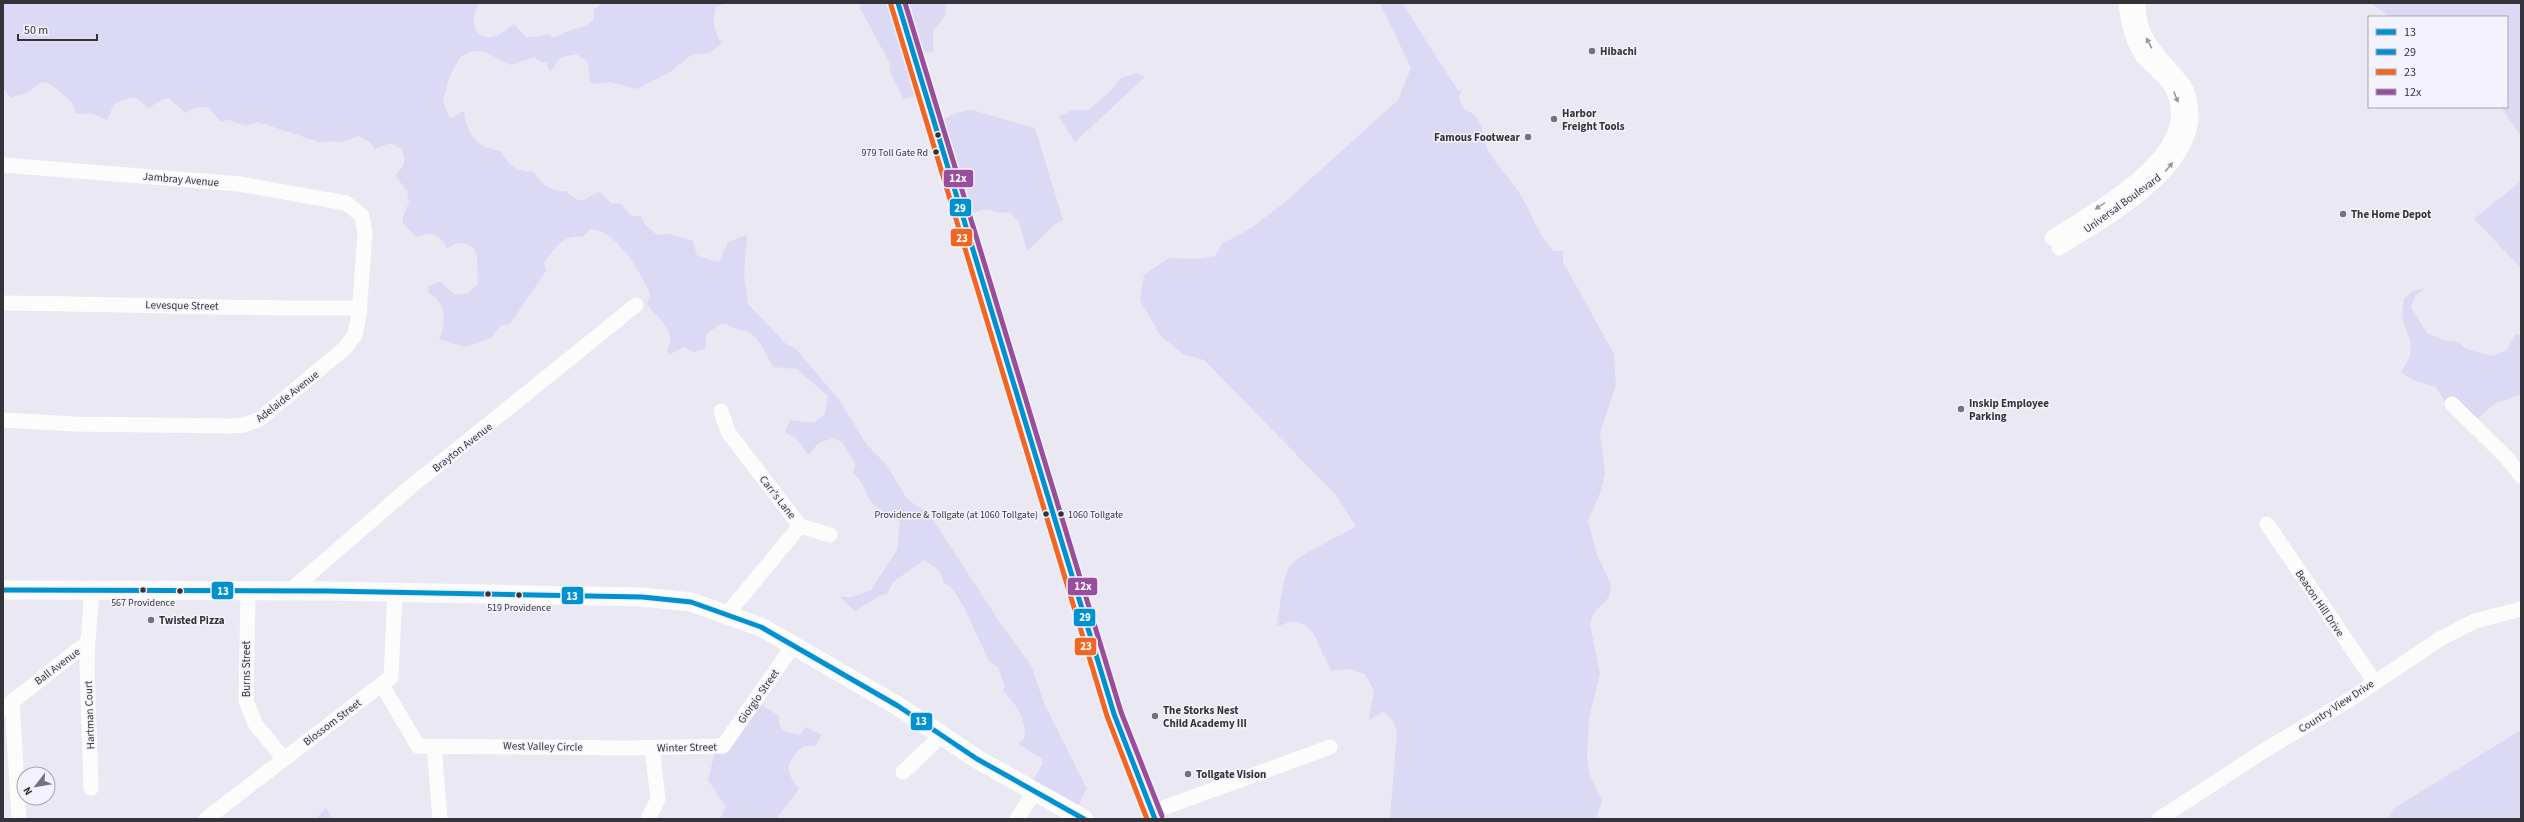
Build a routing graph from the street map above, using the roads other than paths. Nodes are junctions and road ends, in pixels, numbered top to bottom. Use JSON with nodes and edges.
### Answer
{"nodes":[{"id":1,"x":898,"y":3,"type":"edge"},
{"id":2,"x":2126,"y":3,"type":"edge"},
{"id":3,"x":2138,"y":3,"type":"edge"},
{"id":4,"x":3,"y":165,"type":"edge"},
{"id":5,"x":355,"y":209,"type":"joint"},
{"id":6,"x":3,"y":303,"type":"edge"},
{"id":7,"x":636,"y":305,"type":"dead end"},
{"id":8,"x":360,"y":308,"type":"junction"},
{"id":9,"x":2452,"y":404,"type":"dead end"},
{"id":10,"x":721,"y":411,"type":"dead end"},
{"id":11,"x":3,"y":420,"type":"edge"},
{"id":12,"x":2521,"y":476,"type":"edge"},
{"id":13,"x":2267,"y":524,"type":"dead end"},
{"id":14,"x":800,"y":526,"type":"junction"},
{"id":15,"x":830,"y":535,"type":"dead end"},
{"id":16,"x":92,"y":589,"type":"junction"},
{"id":17,"x":3,"y":590,"type":"edge"},
{"id":18,"x":291,"y":590,"type":"junction"},
{"id":19,"x":248,"y":592,"type":"junction"},
{"id":20,"x":395,"y":592,"type":"junction"},
{"id":21,"x":2521,"y":609,"type":"edge"},
{"id":22,"x":727,"y":614,"type":"junction"},
{"id":23,"x":88,"y":642,"type":"junction"},
{"id":24,"x":793,"y":646,"type":"junction"},
{"id":25,"x":2374,"y":682,"type":"junction"},
{"id":26,"x":382,"y":685,"type":"junction"},
{"id":27,"x":8,"y":705,"type":"edge"},
{"id":28,"x":942,"y":735,"type":"junction"},
{"id":29,"x":434,"y":746,"type":"junction"},
{"id":30,"x":723,"y":746,"type":"joint"},
{"id":31,"x":1330,"y":747,"type":"dead end"},
{"id":32,"x":652,"y":748,"type":"junction"},
{"id":33,"x":284,"y":759,"type":"junction"},
{"id":34,"x":903,"y":772,"type":"dead end"},
{"id":35,"x":91,"y":788,"type":"dead end"},
{"id":36,"x":1035,"y":791,"type":"junction"},
{"id":37,"x":1153,"y":816,"type":"edge"},
{"id":38,"x":19,"y":819,"type":"edge"},
{"id":39,"x":206,"y":819,"type":"edge"},
{"id":40,"x":440,"y":819,"type":"edge"},
{"id":41,"x":648,"y":819,"type":"edge"},
{"id":42,"x":1017,"y":819,"type":"edge"},
{"id":43,"x":1084,"y":819,"type":"edge"},
{"id":44,"x":2159,"y":819,"type":"edge"}],
"edges":[{"from":1,"to":37,"type":"main road"},
{"from":2,"to":3,"type":"street","name":"Universal Boulevard","one_way":true},
{"from":4,"to":5,"type":"street","name":"Jambray Avenue"},
{"from":5,"to":8,"type":"street","name":"Adelaide Avenue"},
{"from":6,"to":8,"type":"street","name":"Levesque Street"},
{"from":7,"to":18,"type":"street","name":"Brayton Avenue"},
{"from":8,"to":11,"type":"street","name":"Adelaide Avenue"},
{"from":9,"to":12,"type":"street"},
{"from":10,"to":14,"type":"street","name":"Carr's Lane"},
{"from":13,"to":25,"type":"street","name":"Beacon Hill Drive"},
{"from":14,"to":15,"type":"street"},
{"from":14,"to":22,"type":"street","name":"Carr's Lane"},
{"from":16,"to":17,"type":"main road"},
{"from":16,"to":19,"type":"main road"},
{"from":16,"to":23,"type":"street","name":"Ball Avenue"},
{"from":18,"to":19,"type":"main road"},
{"from":18,"to":20,"type":"main road"},
{"from":19,"to":33,"type":"street","name":"Burns Street"},
{"from":20,"to":22,"type":"main road"},
{"from":20,"to":26,"type":"street","name":"Blossom Street"},
{"from":21,"to":25,"type":"street","name":"Country View Drive"},
{"from":22,"to":24,"type":"main road"},
{"from":23,"to":27,"type":"street","name":"Ball Avenue"},
{"from":23,"to":35,"type":"street","name":"Hartman Court"},
{"from":24,"to":28,"type":"main road"},
{"from":24,"to":30,"type":"street","name":"Giorgio Street"},
{"from":25,"to":44,"type":"street","name":"Country View Drive"},
{"from":26,"to":29,"type":"street","name":"West Valley Circle"},
{"from":26,"to":33,"type":"street","name":"Blossom Street"},
{"from":27,"to":38,"type":"street"},
{"from":28,"to":34,"type":"street"},
{"from":28,"to":36,"type":"main road"},
{"from":29,"to":32,"type":"street","name":"West Valley Circle"},
{"from":29,"to":40,"type":"street"},
{"from":30,"to":32,"type":"street","name":"Winter Street"},
{"from":31,"to":37,"type":"street"},
{"from":32,"to":41,"type":"street"},
{"from":33,"to":39,"type":"street","name":"Blossom Street"},
{"from":36,"to":42,"type":"street"},
{"from":36,"to":43,"type":"main road"}]}
